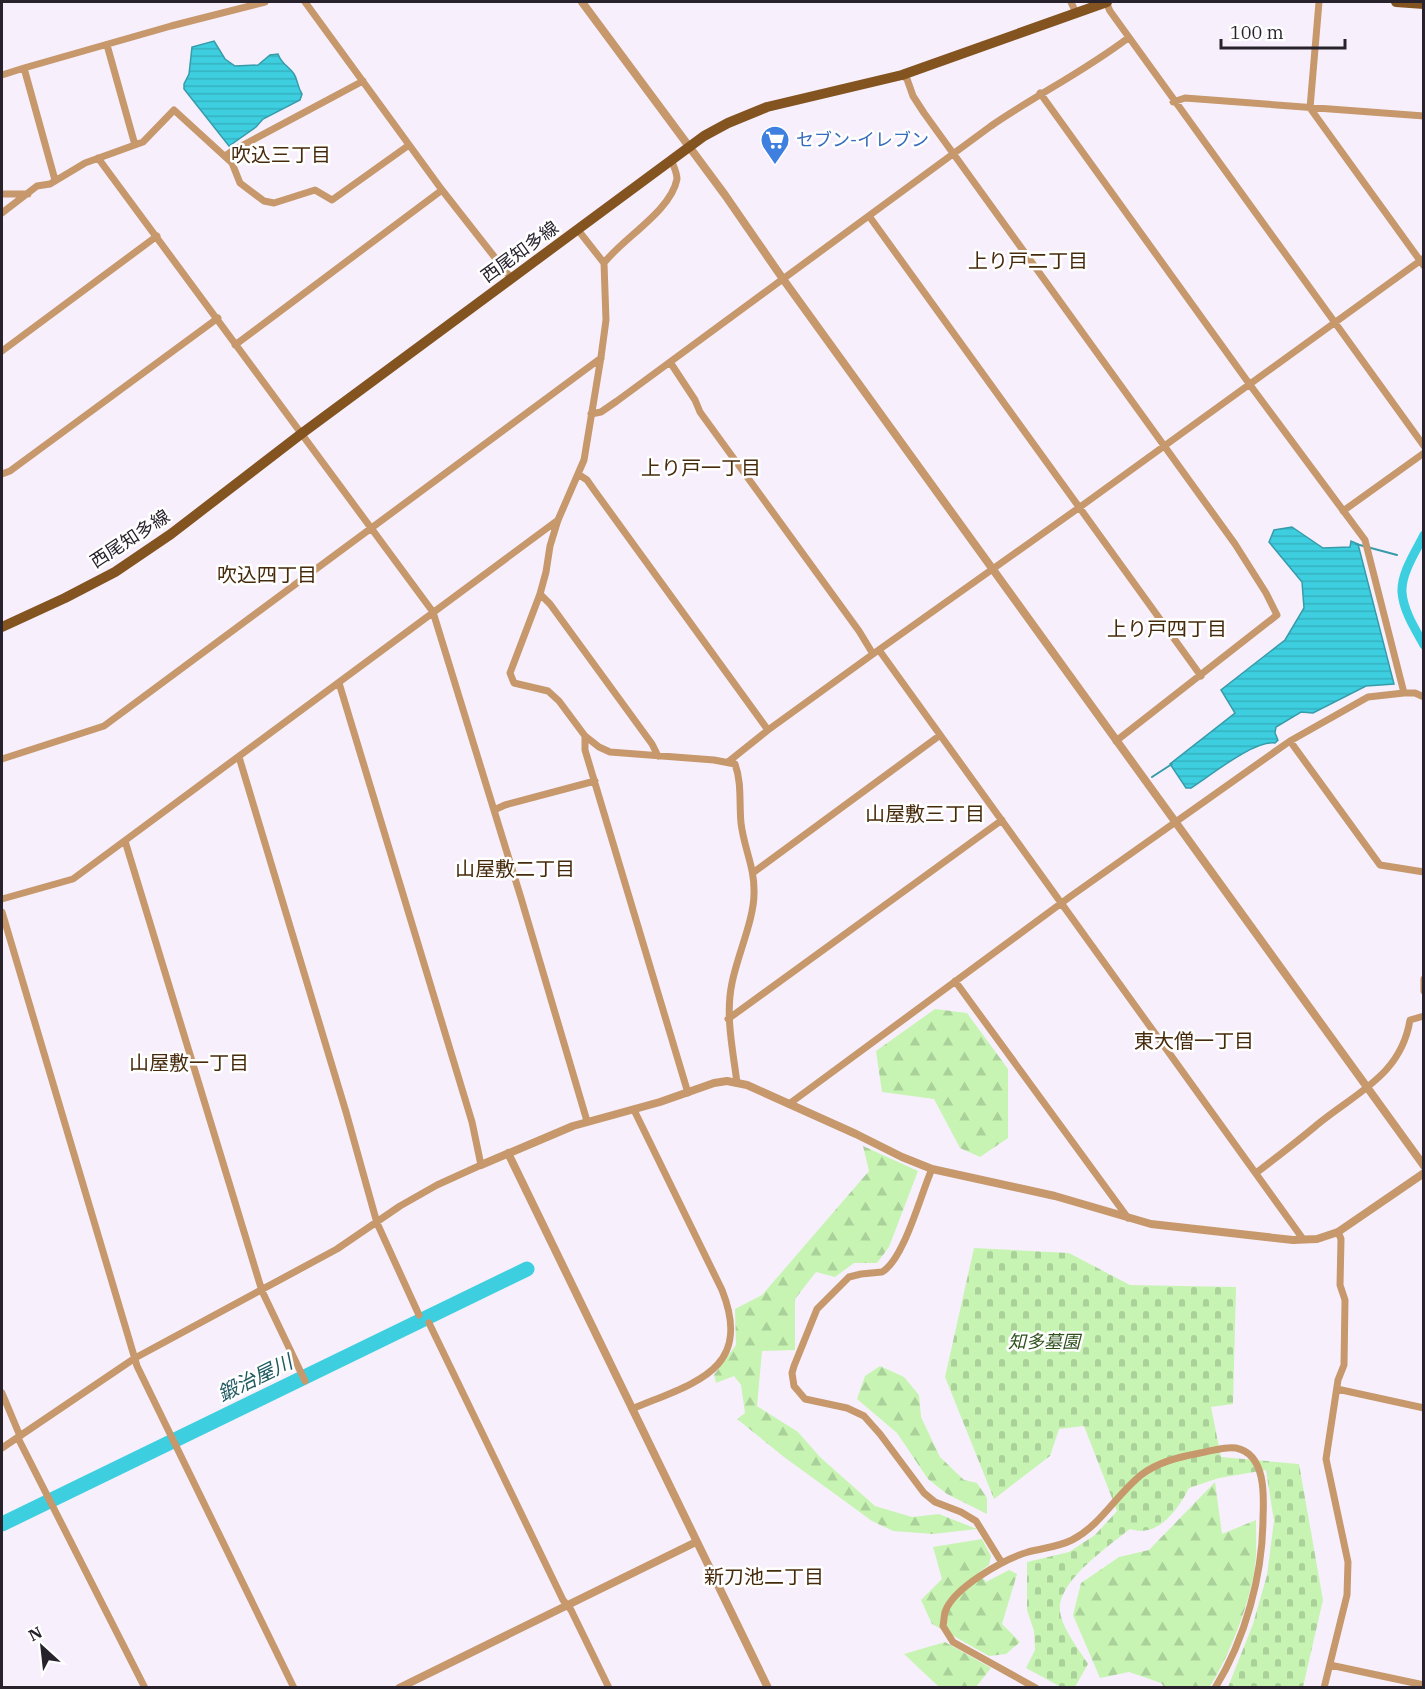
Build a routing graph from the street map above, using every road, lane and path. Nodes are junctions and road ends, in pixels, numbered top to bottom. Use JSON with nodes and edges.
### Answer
{"nodes":[{"id":1,"x":265,"y":2,"type":"edge"},
{"id":2,"x":305,"y":2,"type":"edge"},
{"id":3,"x":582,"y":2,"type":"edge"},
{"id":4,"x":1071,"y":2,"type":"edge"},
{"id":5,"x":1106,"y":2,"type":"edge"},
{"id":6,"x":1319,"y":2,"type":"edge"},
{"id":7,"x":1396,"y":2,"type":"edge"},
{"id":8,"x":1424,"y":4,"type":"edge"},
{"id":9,"x":1076,"y":13,"type":"junction"},
{"id":10,"x":1128,"y":38,"type":"junction"},
{"id":11,"x":107,"y":45,"type":"junction"},
{"id":12,"x":24,"y":68,"type":"junction"},
{"id":13,"x":2,"y":75,"type":"edge"},
{"id":14,"x":902,"y":75,"type":"junction"},
{"id":15,"x":363,"y":81,"type":"junction"},
{"id":16,"x":1040,"y":93,"type":"junction"},
{"id":17,"x":1173,"y":102,"type":"junction"},
{"id":18,"x":1310,"y":108,"type":"junction"},
{"id":19,"x":1424,"y":116,"type":"edge"},
{"id":20,"x":135,"y":145,"type":"junction"},
{"id":21,"x":409,"y":145,"type":"junction"},
{"id":22,"x":689,"y":148,"type":"junction"},
{"id":23,"x":954,"y":154,"type":"junction"},
{"id":24,"x":225,"y":156,"type":"junction"},
{"id":25,"x":98,"y":158,"type":"junction"},
{"id":26,"x":672,"y":162,"type":"junction"},
{"id":27,"x":56,"y":180,"type":"junction"},
{"id":28,"x":442,"y":190,"type":"junction"},
{"id":29,"x":2,"y":194,"type":"edge"},
{"id":30,"x":28,"y":194,"type":"junction"},
{"id":31,"x":2,"y":213,"type":"edge"},
{"id":32,"x":869,"y":216,"type":"junction"},
{"id":33,"x":578,"y":230,"type":"junction"},
{"id":34,"x":157,"y":236,"type":"junction"},
{"id":35,"x":1422,"y":261,"type":"edge"},
{"id":36,"x":604,"y":263,"type":"junction"},
{"id":37,"x":512,"y":278,"type":"junction"},
{"id":38,"x":783,"y":279,"type":"junction"},
{"id":39,"x":218,"y":318,"type":"junction"},
{"id":40,"x":1334,"y":323,"type":"junction"},
{"id":41,"x":235,"y":345,"type":"junction"},
{"id":42,"x":2,"y":351,"type":"edge"},
{"id":43,"x":601,"y":357,"type":"junction"},
{"id":44,"x":670,"y":362,"type":"junction"},
{"id":45,"x":1250,"y":384,"type":"junction"},
{"id":46,"x":591,"y":414,"type":"junction"},
{"id":47,"x":301,"y":434,"type":"junction"},
{"id":48,"x":1165,"y":446,"type":"junction"},
{"id":49,"x":1424,"y":446,"type":"edge"},
{"id":50,"x":1424,"y":453,"type":"edge"},
{"id":51,"x":2,"y":474,"type":"edge"},
{"id":52,"x":578,"y":474,"type":"junction"},
{"id":53,"x":1080,"y":507,"type":"junction"},
{"id":54,"x":1343,"y":511,"type":"junction"},
{"id":55,"x":558,"y":520,"type":"junction"},
{"id":56,"x":372,"y":527,"type":"junction"},
{"id":57,"x":993,"y":568,"type":"junction"},
{"id":58,"x":540,"y":594,"type":"junction"},
{"id":59,"x":433,"y":612,"type":"junction"},
{"id":60,"x":2,"y":627,"type":"edge"},
{"id":61,"x":876,"y":652,"type":"junction"},
{"id":62,"x":1201,"y":676,"type":"junction"},
{"id":63,"x":339,"y":683,"type":"junction"},
{"id":64,"x":1404,"y":693,"type":"junction"},
{"id":65,"x":1424,"y":698,"type":"edge"},
{"id":66,"x":768,"y":730,"type":"junction"},
{"id":67,"x":585,"y":735,"type":"junction"},
{"id":68,"x":939,"y":736,"type":"junction"},
{"id":69,"x":1116,"y":741,"type":"junction"},
{"id":70,"x":1290,"y":741,"type":"junction"},
{"id":71,"x":658,"y":756,"type":"junction"},
{"id":72,"x":239,"y":757,"type":"junction"},
{"id":73,"x":2,"y":759,"type":"edge"},
{"id":74,"x":728,"y":762,"type":"junction"},
{"id":75,"x":595,"y":781,"type":"junction"},
{"id":76,"x":494,"y":810,"type":"junction"},
{"id":77,"x":1002,"y":820,"type":"junction"},
{"id":78,"x":1175,"y":821,"type":"junction"},
{"id":79,"x":125,"y":841,"type":"junction"},
{"id":80,"x":754,"y":872,"type":"junction"},
{"id":81,"x":1424,"y":872,"type":"edge"},
{"id":82,"x":2,"y":899,"type":"edge"},
{"id":83,"x":1062,"y":904,"type":"junction"},
{"id":84,"x":2,"y":912,"type":"edge"},
{"id":85,"x":1424,"y":979,"type":"edge"},
{"id":86,"x":956,"y":981,"type":"junction"},
{"id":87,"x":1424,"y":991,"type":"edge"},
{"id":88,"x":1424,"y":1016,"type":"edge"},
{"id":89,"x":728,"y":1019,"type":"junction"},
{"id":90,"x":737,"y":1083,"type":"junction"},
{"id":91,"x":1368,"y":1087,"type":"junction"},
{"id":92,"x":688,"y":1093,"type":"junction"},
{"id":93,"x":789,"y":1104,"type":"junction"},
{"id":94,"x":634,"y":1110,"type":"junction"},
{"id":95,"x":586,"y":1122,"type":"junction"},
{"id":96,"x":508,"y":1153,"type":"junction"},
{"id":97,"x":481,"y":1165,"type":"junction"},
{"id":98,"x":1424,"y":1166,"type":"edge"},
{"id":99,"x":932,"y":1169,"type":"junction"},
{"id":100,"x":1256,"y":1173,"type":"junction"},
{"id":101,"x":1424,"y":1173,"type":"edge"},
{"id":102,"x":1128,"y":1218,"type":"junction"},
{"id":103,"x":377,"y":1222,"type":"junction"},
{"id":104,"x":1338,"y":1232,"type":"junction"},
{"id":105,"x":1303,"y":1239,"type":"junction"},
{"id":106,"x":262,"y":1291,"type":"junction"},
{"id":107,"x":419,"y":1315,"type":"dead end"},
{"id":108,"x":429,"y":1323,"type":"dead end"},
{"id":109,"x":135,"y":1358,"type":"junction"},
{"id":110,"x":303,"y":1378,"type":"dead end"},
{"id":111,"x":1337,"y":1389,"type":"junction"},
{"id":112,"x":2,"y":1393,"type":"edge"},
{"id":113,"x":1424,"y":1408,"type":"edge"},
{"id":114,"x":632,"y":1409,"type":"junction"},
{"id":115,"x":19,"y":1437,"type":"junction"},
{"id":116,"x":2,"y":1449,"type":"edge"},
{"id":117,"x":696,"y":1542,"type":"junction"},
{"id":118,"x":1002,"y":1563,"type":"junction"},
{"id":119,"x":567,"y":1605,"type":"junction"},
{"id":120,"x":1330,"y":1665,"type":"junction"},
{"id":121,"x":1424,"y":1685,"type":"edge"},
{"id":122,"x":145,"y":1688,"type":"edge"},
{"id":123,"x":294,"y":1688,"type":"edge"},
{"id":124,"x":399,"y":1688,"type":"edge"},
{"id":125,"x":609,"y":1688,"type":"edge"},
{"id":126,"x":768,"y":1688,"type":"edge"},
{"id":127,"x":1036,"y":1688,"type":"edge"},
{"id":128,"x":1215,"y":1688,"type":"edge"},
{"id":129,"x":1324,"y":1688,"type":"edge"}],
"edges":[{"from":1,"to":11,"type":"street"},
{"from":2,"to":15,"type":"street"},
{"from":3,"to":22,"type":"street"},
{"from":4,"to":9,"type":"street"},
{"from":5,"to":9,"type":"main road","name":"西尾知多線"},
{"from":5,"to":10,"type":"street"},
{"from":6,"to":18,"type":"street"},
{"from":7,"to":8,"type":"main road"},
{"from":9,"to":14,"type":"main road","name":"西尾知多線"},
{"from":10,"to":16,"type":"street"},
{"from":10,"to":17,"type":"street"},
{"from":11,"to":12,"type":"street"},
{"from":11,"to":20,"type":"street"},
{"from":12,"to":13,"type":"street"},
{"from":12,"to":27,"type":"street"},
{"from":14,"to":22,"type":"main road","name":"西尾知多線"},
{"from":14,"to":23,"type":"street"},
{"from":15,"to":21,"type":"street"},
{"from":15,"to":24,"type":"street"},
{"from":16,"to":23,"type":"street"},
{"from":16,"to":45,"type":"street"},
{"from":17,"to":18,"type":"street"},
{"from":17,"to":40,"type":"street"},
{"from":18,"to":19,"type":"street"},
{"from":18,"to":35,"type":"street"},
{"from":20,"to":24,"type":"street"},
{"from":20,"to":25,"type":"street"},
{"from":21,"to":24,"type":"street"},
{"from":21,"to":28,"type":"street"},
{"from":22,"to":26,"type":"main road","name":"西尾知多線"},
{"from":22,"to":38,"type":"street"},
{"from":23,"to":32,"type":"street"},
{"from":23,"to":48,"type":"street"},
{"from":25,"to":27,"type":"street"},
{"from":25,"to":34,"type":"street"},
{"from":26,"to":33,"type":"main road","name":"西尾知多線"},
{"from":26,"to":36,"type":"street"},
{"from":27,"to":30,"type":"street"},
{"from":28,"to":37,"type":"street"},
{"from":28,"to":41,"type":"street"},
{"from":29,"to":30,"type":"street"},
{"from":30,"to":31,"type":"street"},
{"from":32,"to":38,"type":"street"},
{"from":32,"to":53,"type":"street"},
{"from":33,"to":36,"type":"street"},
{"from":33,"to":37,"type":"main road","name":"西尾知多線"},
{"from":34,"to":39,"type":"street"},
{"from":34,"to":42,"type":"street"},
{"from":35,"to":40,"type":"street"},
{"from":36,"to":43,"type":"street"},
{"from":37,"to":47,"type":"main road","name":"西尾知多線"},
{"from":38,"to":44,"type":"street"},
{"from":38,"to":57,"type":"street"},
{"from":39,"to":41,"type":"street"},
{"from":39,"to":51,"type":"street"},
{"from":40,"to":45,"type":"street"},
{"from":40,"to":49,"type":"street"},
{"from":41,"to":47,"type":"street"},
{"from":43,"to":46,"type":"street"},
{"from":43,"to":56,"type":"street"},
{"from":44,"to":46,"type":"street"},
{"from":44,"to":61,"type":"street"},
{"from":45,"to":48,"type":"street"},
{"from":45,"to":54,"type":"street"},
{"from":46,"to":52,"type":"street"},
{"from":47,"to":56,"type":"street"},
{"from":47,"to":60,"type":"main road","name":"西尾知多線"},
{"from":48,"to":53,"type":"street"},
{"from":48,"to":62,"type":"street"},
{"from":50,"to":54,"type":"street"},
{"from":52,"to":55,"type":"street"},
{"from":52,"to":66,"type":"street"},
{"from":53,"to":57,"type":"street"},
{"from":53,"to":62,"type":"street"},
{"from":54,"to":64,"type":"street"},
{"from":55,"to":58,"type":"street"},
{"from":55,"to":59,"type":"street"},
{"from":56,"to":59,"type":"street"},
{"from":56,"to":73,"type":"street"},
{"from":57,"to":61,"type":"street"},
{"from":57,"to":69,"type":"street"},
{"from":58,"to":67,"type":"street"},
{"from":58,"to":71,"type":"street"},
{"from":59,"to":63,"type":"street"},
{"from":59,"to":76,"type":"street"},
{"from":61,"to":66,"type":"street"},
{"from":61,"to":68,"type":"street"},
{"from":62,"to":69,"type":"street"},
{"from":63,"to":72,"type":"street"},
{"from":63,"to":97,"type":"street"},
{"from":64,"to":65,"type":"street"},
{"from":64,"to":70,"type":"street"},
{"from":66,"to":74,"type":"street"},
{"from":67,"to":71,"type":"street"},
{"from":67,"to":75,"type":"street"},
{"from":68,"to":77,"type":"street"},
{"from":68,"to":80,"type":"street"},
{"from":69,"to":78,"type":"street"},
{"from":70,"to":78,"type":"street"},
{"from":70,"to":81,"type":"street"},
{"from":71,"to":74,"type":"street"},
{"from":72,"to":79,"type":"street"},
{"from":72,"to":103,"type":"street"},
{"from":74,"to":80,"type":"street"},
{"from":75,"to":76,"type":"street"},
{"from":75,"to":92,"type":"street"},
{"from":76,"to":95,"type":"street"},
{"from":77,"to":83,"type":"street"},
{"from":77,"to":89,"type":"street"},
{"from":78,"to":83,"type":"street"},
{"from":78,"to":91,"type":"street"},
{"from":79,"to":82,"type":"street"},
{"from":79,"to":106,"type":"street"},
{"from":80,"to":89,"type":"street"},
{"from":83,"to":86,"type":"street"},
{"from":83,"to":100,"type":"street"},
{"from":84,"to":109,"type":"street"},
{"from":85,"to":87,"type":"street"},
{"from":86,"to":93,"type":"street"},
{"from":86,"to":102,"type":"street"},
{"from":88,"to":91,"type":"street"},
{"from":89,"to":90,"type":"street"},
{"from":90,"to":92,"type":"street"},
{"from":90,"to":93,"type":"street"},
{"from":91,"to":98,"type":"street"},
{"from":91,"to":100,"type":"street"},
{"from":92,"to":94,"type":"street"},
{"from":93,"to":99,"type":"street"},
{"from":94,"to":95,"type":"street"},
{"from":94,"to":114,"type":"street"},
{"from":95,"to":96,"type":"street"},
{"from":96,"to":97,"type":"street"},
{"from":96,"to":114,"type":"street"},
{"from":97,"to":103,"type":"street"},
{"from":99,"to":102,"type":"street"},
{"from":99,"to":118,"type":"street"},
{"from":100,"to":105,"type":"street"},
{"from":101,"to":104,"type":"street"},
{"from":102,"to":105,"type":"street"},
{"from":103,"to":106,"type":"street"},
{"from":103,"to":107,"type":"street"},
{"from":104,"to":105,"type":"street"},
{"from":104,"to":111,"type":"street"},
{"from":106,"to":109,"type":"street"},
{"from":106,"to":110,"type":"street"},
{"from":108,"to":119,"type":"street"},
{"from":109,"to":115,"type":"street"},
{"from":109,"to":123,"type":"street"},
{"from":111,"to":113,"type":"street"},
{"from":111,"to":120,"type":"street"},
{"from":112,"to":115,"type":"street"},
{"from":114,"to":117,"type":"street"},
{"from":115,"to":116,"type":"street"},
{"from":115,"to":122,"type":"street"},
{"from":117,"to":119,"type":"street"},
{"from":117,"to":126,"type":"street"},
{"from":118,"to":127,"type":"street"},
{"from":118,"to":128,"type":"street"},
{"from":119,"to":124,"type":"street"},
{"from":119,"to":125,"type":"street"},
{"from":120,"to":121,"type":"street"},
{"from":120,"to":129,"type":"street"}]}
